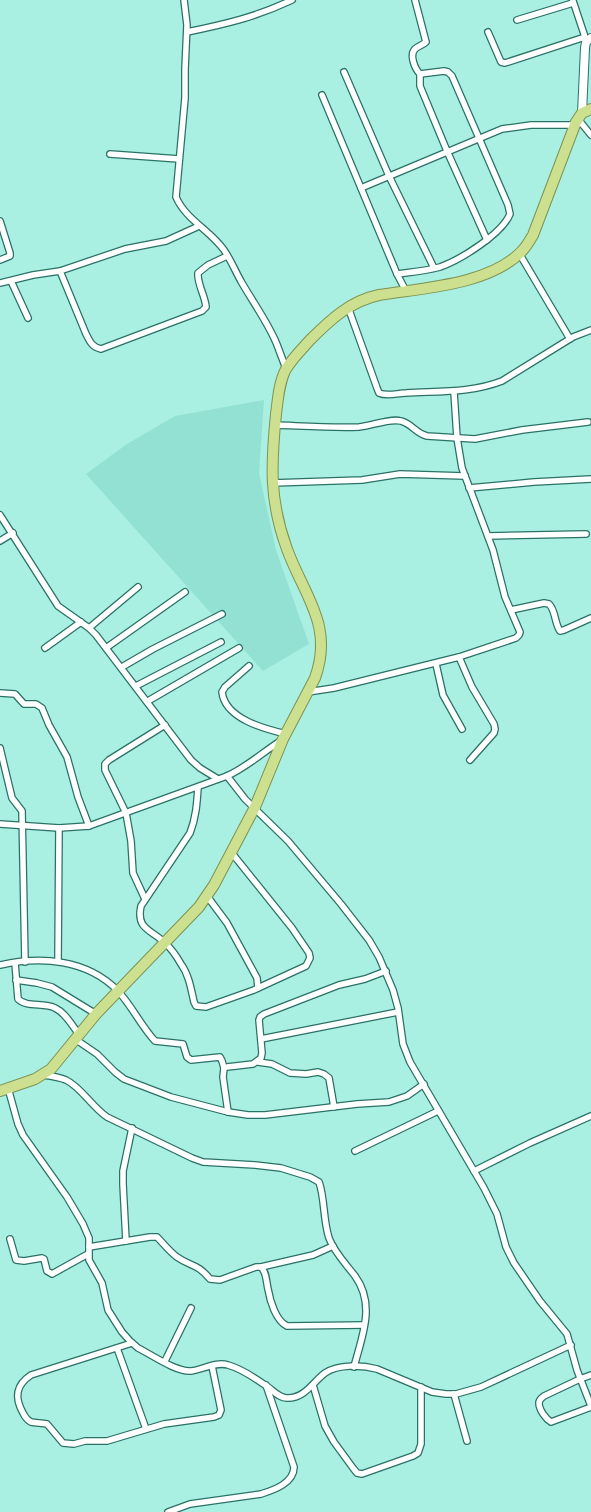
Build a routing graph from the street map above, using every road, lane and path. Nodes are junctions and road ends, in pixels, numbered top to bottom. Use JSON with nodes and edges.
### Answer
{"nodes":[{"id":1,"x":184,"y":0,"type":"edge"},
{"id":2,"x":292,"y":0,"type":"edge"},
{"id":3,"x":415,"y":0,"type":"edge"},
{"id":4,"x":573,"y":1,"type":"edge"},
{"id":5,"x":517,"y":20,"type":"dead end"},
{"id":6,"x":187,"y":32,"type":"junction"},
{"id":7,"x":488,"y":32,"type":"dead end"},
{"id":8,"x":588,"y":39,"type":"edge"},
{"id":9,"x":344,"y":72,"type":"dead end"},
{"id":10,"x":420,"y":74,"type":"junction"},
{"id":11,"x":322,"y":95,"type":"dead end"},
{"id":12,"x":581,"y":116,"type":"edge"},
{"id":13,"x":591,"y":135,"type":"edge"},
{"id":14,"x":479,"y":138,"type":"junction"},
{"id":15,"x":447,"y":151,"type":"junction"},
{"id":16,"x":110,"y":154,"type":"dead end"},
{"id":17,"x":179,"y":159,"type":"junction"},
{"id":18,"x":389,"y":176,"type":"junction"},
{"id":19,"x":361,"y":188,"type":"junction"},
{"id":20,"x":0,"y":221,"type":"edge"},
{"id":21,"x":199,"y":226,"type":"junction"},
{"id":22,"x":487,"y":240,"type":"junction"},
{"id":23,"x":520,"y":253,"type":"junction"},
{"id":24,"x":227,"y":256,"type":"junction"},
{"id":25,"x":0,"y":260,"type":"edge"},
{"id":26,"x":434,"y":268,"type":"junction"},
{"id":27,"x":60,"y":271,"type":"junction"},
{"id":28,"x":398,"y":274,"type":"junction"},
{"id":29,"x":11,"y":281,"type":"junction"},
{"id":30,"x":0,"y":283,"type":"edge"},
{"id":31,"x":406,"y":291,"type":"junction"},
{"id":32,"x":348,"y":307,"type":"junction"},
{"id":33,"x":28,"y":318,"type":"dead end"},
{"id":34,"x":591,"y":330,"type":"edge"},
{"id":35,"x":570,"y":339,"type":"junction"},
{"id":36,"x":286,"y":368,"type":"junction"},
{"id":37,"x":454,"y":392,"type":"junction"},
{"id":38,"x":588,"y":422,"type":"dead end"},
{"id":39,"x":275,"y":425,"type":"junction"},
{"id":40,"x":457,"y":438,"type":"junction"},
{"id":41,"x":465,"y":476,"type":"junction"},
{"id":42,"x":591,"y":480,"type":"edge"},
{"id":43,"x":272,"y":483,"type":"junction"},
{"id":44,"x":469,"y":488,"type":"junction"},
{"id":45,"x":0,"y":515,"type":"edge"},
{"id":46,"x":13,"y":533,"type":"junction"},
{"id":47,"x":586,"y":534,"type":"dead end"},
{"id":48,"x":488,"y":536,"type":"junction"},
{"id":49,"x":0,"y":541,"type":"edge"},
{"id":50,"x":138,"y":587,"type":"dead end"},
{"id":51,"x":185,"y":592,"type":"dead end"},
{"id":52,"x":511,"y":610,"type":"junction"},
{"id":53,"x":222,"y":614,"type":"dead end"},
{"id":54,"x":591,"y":618,"type":"edge"},
{"id":55,"x":81,"y":622,"type":"junction"},
{"id":56,"x":90,"y":628,"type":"junction"},
{"id":57,"x":221,"y":642,"type":"dead end"},
{"id":58,"x":44,"y":648,"type":"dead end"},
{"id":59,"x":106,"y":648,"type":"junction"},
{"id":60,"x":239,"y":648,"type":"dead end"},
{"id":61,"x":459,"y":657,"type":"junction"},
{"id":62,"x":436,"y":664,"type":"junction"},
{"id":63,"x":249,"y":666,"type":"dead end"},
{"id":64,"x":122,"y":667,"type":"junction"},
{"id":65,"x":136,"y":686,"type":"junction"},
{"id":66,"x":308,"y":692,"type":"junction"},
{"id":67,"x":0,"y":693,"type":"edge"},
{"id":68,"x":148,"y":701,"type":"junction"},
{"id":69,"x":166,"y":725,"type":"junction"},
{"id":70,"x":462,"y":729,"type":"dead end"},
{"id":71,"x":285,"y":737,"type":"junction"},
{"id":72,"x":0,"y":748,"type":"edge"},
{"id":73,"x":470,"y":760,"type":"dead end"},
{"id":74,"x":227,"y":776,"type":"junction"},
{"id":75,"x":218,"y":779,"type":"junction"},
{"id":76,"x":198,"y":787,"type":"junction"},
{"id":77,"x":255,"y":807,"type":"junction"},
{"id":78,"x":126,"y":813,"type":"junction"},
{"id":79,"x":0,"y":824,"type":"edge"},
{"id":80,"x":23,"y":825,"type":"junction"},
{"id":81,"x":89,"y":826,"type":"junction"},
{"id":82,"x":59,"y":828,"type":"junction"},
{"id":83,"x":231,"y":852,"type":"junction"},
{"id":84,"x":207,"y":896,"type":"junction"},
{"id":85,"x":145,"y":900,"type":"junction"},
{"id":86,"x":165,"y":943,"type":"junction"},
{"id":87,"x":58,"y":961,"type":"junction"},
{"id":88,"x":25,"y":962,"type":"junction"},
{"id":89,"x":14,"y":963,"type":"junction"},
{"id":90,"x":0,"y":965,"type":"edge"},
{"id":91,"x":386,"y":971,"type":"junction"},
{"id":92,"x":16,"y":980,"type":"junction"},
{"id":93,"x":258,"y":988,"type":"junction"},
{"id":94,"x":119,"y":992,"type":"junction"},
{"id":95,"x":398,"y":1012,"type":"junction"},
{"id":96,"x":96,"y":1014,"type":"junction"},
{"id":97,"x":77,"y":1037,"type":"junction"},
{"id":98,"x":261,"y":1039,"type":"junction"},
{"id":99,"x":258,"y":1062,"type":"junction"},
{"id":100,"x":224,"y":1068,"type":"junction"},
{"id":101,"x":43,"y":1074,"type":"junction"},
{"id":102,"x":424,"y":1084,"type":"junction"},
{"id":103,"x":4,"y":1089,"type":"edge"},
{"id":104,"x":334,"y":1107,"type":"junction"},
{"id":105,"x":438,"y":1111,"type":"junction"},
{"id":106,"x":228,"y":1112,"type":"junction"},
{"id":107,"x":591,"y":1116,"type":"edge"},
{"id":108,"x":132,"y":1128,"type":"junction"},
{"id":109,"x":355,"y":1150,"type":"dead end"},
{"id":110,"x":474,"y":1171,"type":"junction"},
{"id":111,"x":10,"y":1239,"type":"dead end"},
{"id":112,"x":126,"y":1241,"type":"junction"},
{"id":113,"x":333,"y":1246,"type":"junction"},
{"id":114,"x":89,"y":1247,"type":"junction"},
{"id":115,"x":88,"y":1254,"type":"junction"},
{"id":116,"x":261,"y":1267,"type":"junction"},
{"id":117,"x":190,"y":1308,"type":"dead end"},
{"id":118,"x":364,"y":1325,"type":"junction"},
{"id":119,"x":132,"y":1343,"type":"junction"},
{"id":120,"x":571,"y":1345,"type":"junction"},
{"id":121,"x":117,"y":1348,"type":"junction"},
{"id":122,"x":165,"y":1362,"type":"junction"},
{"id":123,"x":212,"y":1366,"type":"junction"},
{"id":124,"x":354,"y":1367,"type":"junction"},
{"id":125,"x":591,"y":1375,"type":"edge"},
{"id":126,"x":580,"y":1378,"type":"junction"},
{"id":127,"x":266,"y":1385,"type":"junction"},
{"id":128,"x":313,"y":1385,"type":"junction"},
{"id":129,"x":421,"y":1387,"type":"junction"},
{"id":130,"x":454,"y":1394,"type":"junction"},
{"id":131,"x":591,"y":1406,"type":"edge"},
{"id":132,"x":146,"y":1429,"type":"junction"},
{"id":133,"x":467,"y":1441,"type":"dead end"},
{"id":134,"x":168,"y":1512,"type":"edge"}],
"edges":[{"from":1,"to":6,"type":"street"},
{"from":2,"to":6,"type":"street"},
{"from":3,"to":10,"type":"street"},
{"from":4,"to":5,"type":"street"},
{"from":4,"to":8,"type":"street"},
{"from":6,"to":17,"type":"street"},
{"from":7,"to":8,"type":"street"},
{"from":8,"to":12,"type":"street"},
{"from":9,"to":18,"type":"street"},
{"from":10,"to":14,"type":"street"},
{"from":10,"to":15,"type":"street"},
{"from":11,"to":19,"type":"street"},
{"from":12,"to":13,"type":"street"},
{"from":12,"to":14,"type":"street"},
{"from":12,"to":23,"type":"highway"},
{"from":14,"to":15,"type":"street"},
{"from":14,"to":22,"type":"street"},
{"from":15,"to":18,"type":"street"},
{"from":15,"to":22,"type":"street"},
{"from":16,"to":17,"type":"street"},
{"from":17,"to":21,"type":"street"},
{"from":18,"to":19,"type":"street"},
{"from":18,"to":26,"type":"street"},
{"from":19,"to":28,"type":"street"},
{"from":20,"to":25,"type":"street"},
{"from":21,"to":24,"type":"street"},
{"from":21,"to":27,"type":"street"},
{"from":22,"to":26,"type":"street"},
{"from":23,"to":31,"type":"highway"},
{"from":23,"to":35,"type":"street"},
{"from":24,"to":27,"type":"street"},
{"from":24,"to":36,"type":"street"},
{"from":26,"to":28,"type":"street"},
{"from":27,"to":29,"type":"street"},
{"from":28,"to":31,"type":"street"},
{"from":29,"to":30,"type":"street"},
{"from":29,"to":33,"type":"street"},
{"from":31,"to":32,"type":"highway"},
{"from":32,"to":36,"type":"highway"},
{"from":32,"to":37,"type":"street"},
{"from":34,"to":35,"type":"street"},
{"from":35,"to":37,"type":"street"},
{"from":36,"to":39,"type":"highway"},
{"from":37,"to":40,"type":"street"},
{"from":38,"to":40,"type":"street"},
{"from":39,"to":40,"type":"street"},
{"from":39,"to":43,"type":"highway"},
{"from":40,"to":41,"type":"street"},
{"from":41,"to":43,"type":"street"},
{"from":41,"to":44,"type":"street"},
{"from":42,"to":44,"type":"street"},
{"from":43,"to":66,"type":"highway"},
{"from":44,"to":48,"type":"street"},
{"from":45,"to":46,"type":"street"},
{"from":46,"to":49,"type":"street"},
{"from":46,"to":55,"type":"street"},
{"from":47,"to":48,"type":"street"},
{"from":48,"to":52,"type":"street"},
{"from":50,"to":56,"type":"street"},
{"from":51,"to":59,"type":"street"},
{"from":52,"to":54,"type":"street"},
{"from":52,"to":61,"type":"street"},
{"from":53,"to":64,"type":"street"},
{"from":55,"to":56,"type":"street"},
{"from":55,"to":58,"type":"street"},
{"from":56,"to":59,"type":"street"},
{"from":57,"to":65,"type":"street"},
{"from":59,"to":64,"type":"street"},
{"from":60,"to":68,"type":"street"},
{"from":61,"to":62,"type":"street"},
{"from":61,"to":73,"type":"street"},
{"from":62,"to":66,"type":"street"},
{"from":62,"to":70,"type":"street"},
{"from":63,"to":71,"type":"street"},
{"from":64,"to":65,"type":"street"},
{"from":65,"to":68,"type":"street"},
{"from":66,"to":71,"type":"highway"},
{"from":67,"to":81,"type":"street"},
{"from":68,"to":69,"type":"street"},
{"from":69,"to":75,"type":"street"},
{"from":69,"to":78,"type":"street"},
{"from":71,"to":74,"type":"street"},
{"from":71,"to":77,"type":"highway"},
{"from":72,"to":80,"type":"street"},
{"from":74,"to":75,"type":"street"},
{"from":74,"to":77,"type":"street"},
{"from":75,"to":76,"type":"street"},
{"from":76,"to":78,"type":"street"},
{"from":76,"to":85,"type":"street"},
{"from":77,"to":83,"type":"highway"},
{"from":77,"to":91,"type":"street"},
{"from":78,"to":81,"type":"street"},
{"from":78,"to":85,"type":"street"},
{"from":79,"to":80,"type":"street"},
{"from":80,"to":82,"type":"street"},
{"from":80,"to":88,"type":"street"},
{"from":81,"to":82,"type":"street"},
{"from":82,"to":87,"type":"street"},
{"from":83,"to":84,"type":"highway"},
{"from":83,"to":93,"type":"street"},
{"from":84,"to":86,"type":"highway"},
{"from":84,"to":93,"type":"street"},
{"from":85,"to":86,"type":"street"},
{"from":86,"to":93,"type":"street"},
{"from":86,"to":94,"type":"highway"},
{"from":87,"to":88,"type":"street"},
{"from":87,"to":94,"type":"street"},
{"from":88,"to":89,"type":"street"},
{"from":89,"to":90,"type":"street"},
{"from":89,"to":92,"type":"street"},
{"from":91,"to":95,"type":"street"},
{"from":91,"to":98,"type":"street"},
{"from":92,"to":96,"type":"street"},
{"from":92,"to":97,"type":"street"},
{"from":94,"to":96,"type":"highway"},
{"from":94,"to":100,"type":"street"},
{"from":95,"to":98,"type":"street"},
{"from":95,"to":102,"type":"street"},
{"from":96,"to":97,"type":"highway"},
{"from":97,"to":101,"type":"highway"},
{"from":97,"to":106,"type":"street"},
{"from":98,"to":99,"type":"street"},
{"from":99,"to":100,"type":"street"},
{"from":99,"to":104,"type":"street"},
{"from":100,"to":106,"type":"street"},
{"from":101,"to":103,"type":"highway"},
{"from":101,"to":108,"type":"street"},
{"from":102,"to":104,"type":"street"},
{"from":102,"to":105,"type":"street"},
{"from":103,"to":114,"type":"street"},
{"from":104,"to":106,"type":"street"},
{"from":105,"to":109,"type":"street"},
{"from":105,"to":110,"type":"street"},
{"from":107,"to":110,"type":"street"},
{"from":108,"to":112,"type":"street"},
{"from":108,"to":113,"type":"street"},
{"from":110,"to":120,"type":"street"},
{"from":111,"to":115,"type":"street"},
{"from":112,"to":114,"type":"street"},
{"from":112,"to":116,"type":"street"},
{"from":113,"to":116,"type":"street"},
{"from":113,"to":118,"type":"street"},
{"from":114,"to":115,"type":"street"},
{"from":115,"to":119,"type":"street"},
{"from":116,"to":118,"type":"street"},
{"from":117,"to":122,"type":"street"},
{"from":118,"to":124,"type":"street"},
{"from":119,"to":121,"type":"street"},
{"from":119,"to":122,"type":"street"},
{"from":120,"to":126,"type":"street"},
{"from":120,"to":130,"type":"street"},
{"from":121,"to":132,"type":"street"},
{"from":121,"to":132,"type":"street"},
{"from":122,"to":123,"type":"street"},
{"from":123,"to":127,"type":"street"},
{"from":123,"to":132,"type":"street"},
{"from":124,"to":128,"type":"street"},
{"from":124,"to":129,"type":"street"},
{"from":125,"to":126,"type":"street"},
{"from":126,"to":131,"type":"street"},
{"from":126,"to":131,"type":"street"},
{"from":127,"to":128,"type":"street"},
{"from":127,"to":134,"type":"street"},
{"from":128,"to":129,"type":"street"},
{"from":129,"to":130,"type":"street"},
{"from":130,"to":133,"type":"street"}]}
